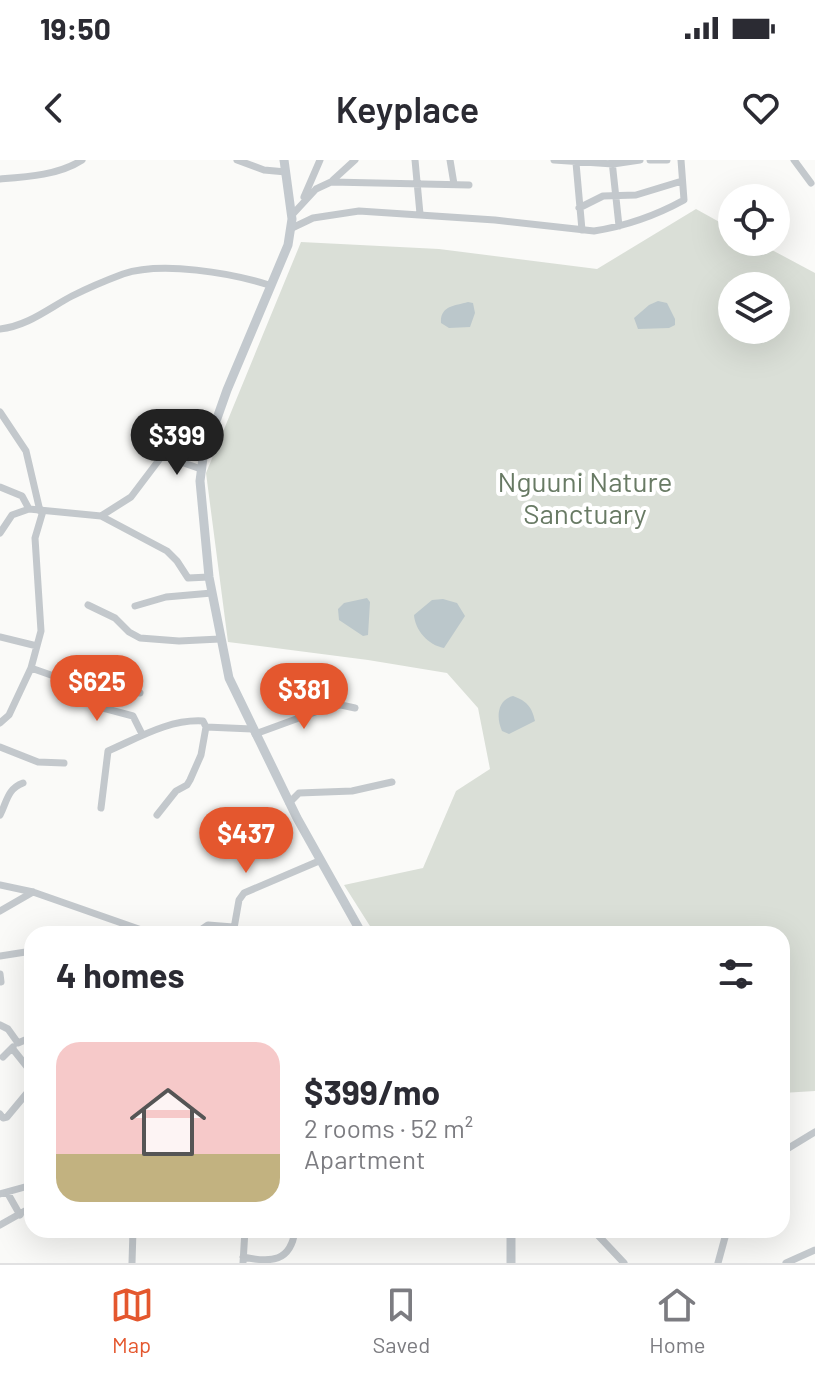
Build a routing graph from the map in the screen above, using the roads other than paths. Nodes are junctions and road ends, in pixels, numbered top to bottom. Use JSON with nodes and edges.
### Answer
{"nodes":[{"id":1,"x":82,"y":160,"type":"edge"},
{"id":2,"x":237,"y":160,"type":"edge"},
{"id":3,"x":284,"y":160,"type":"edge"},
{"id":4,"x":320,"y":160,"type":"edge"},
{"id":5,"x":355,"y":160,"type":"edge"},
{"id":6,"x":415,"y":160,"type":"edge"},
{"id":7,"x":450,"y":160,"type":"edge"},
{"id":8,"x":556,"y":160,"type":"edge"},
{"id":9,"x":640,"y":160,"type":"edge"},
{"id":10,"x":650,"y":160,"type":"edge"},
{"id":11,"x":667,"y":160,"type":"edge"},
{"id":12,"x":681,"y":160,"type":"edge"},
{"id":13,"x":794,"y":160,"type":"edge"},
{"id":14,"x":612,"y":162,"type":"edge"},
{"id":15,"x":576,"y":163,"type":"junction"},
{"id":16,"x":286,"y":172,"type":"junction"},
{"id":17,"x":0,"y":179,"type":"edge"},
{"id":18,"x":682,"y":181,"type":"junction"},
{"id":19,"x":331,"y":182,"type":"junction"},
{"id":20,"x":417,"y":182,"type":"junction"},
{"id":21,"x":811,"y":183,"type":"dead end"},
{"id":22,"x":454,"y":184,"type":"junction"},
{"id":23,"x":469,"y":185,"type":"dead end"},
{"id":24,"x":615,"y":194,"type":"junction"},
{"id":25,"x":302,"y":203,"type":"junction"},
{"id":26,"x":579,"y":208,"type":"junction"},
{"id":27,"x":420,"y":214,"type":"junction"},
{"id":28,"x":292,"y":215,"type":"junction"},
{"id":29,"x":619,"y":226,"type":"junction"},
{"id":30,"x":292,"y":228,"type":"junction"},
{"id":31,"x":582,"y":230,"type":"junction"},
{"id":32,"x":269,"y":285,"type":"junction"},
{"id":33,"x":0,"y":329,"type":"edge"},
{"id":34,"x":0,"y":412,"type":"edge"},
{"id":35,"x":186,"y":441,"type":"dead end"},
{"id":36,"x":166,"y":453,"type":"junction"},
{"id":37,"x":201,"y":469,"type":"junction"},
{"id":38,"x":0,"y":487,"type":"edge"},
{"id":39,"x":29,"y":509,"type":"junction"},
{"id":40,"x":41,"y":511,"type":"junction"},
{"id":41,"x":101,"y":516,"type":"junction"},
{"id":42,"x":0,"y":533,"type":"edge"},
{"id":43,"x":209,"y":577,"type":"junction"},
{"id":44,"x":212,"y":593,"type":"junction"},
{"id":45,"x":88,"y":605,"type":"dead end"},
{"id":46,"x":135,"y":606,"type":"dead end"},
{"id":47,"x":0,"y":637,"type":"edge"},
{"id":48,"x":220,"y":639,"type":"junction"},
{"id":49,"x":37,"y":646,"type":"junction"},
{"id":50,"x":31,"y":668,"type":"junction"},
{"id":51,"x":98,"y":687,"type":"junction"},
{"id":52,"x":140,"y":693,"type":"dead end"},
{"id":53,"x":355,"y":708,"type":"dead end"},
{"id":54,"x":0,"y":723,"type":"edge"},
{"id":55,"x":206,"y":727,"type":"junction"},
{"id":56,"x":253,"y":731,"type":"junction"},
{"id":57,"x":142,"y":734,"type":"junction"},
{"id":58,"x":0,"y":747,"type":"edge"},
{"id":59,"x":64,"y":763,"type":"dead end"},
{"id":60,"x":392,"y":782,"type":"dead end"},
{"id":61,"x":23,"y":783,"type":"dead end"},
{"id":62,"x":289,"y":803,"type":"junction"},
{"id":63,"x":101,"y":808,"type":"dead end"},
{"id":64,"x":0,"y":815,"type":"edge"},
{"id":65,"x":157,"y":815,"type":"dead end"},
{"id":66,"x":319,"y":861,"type":"junction"},
{"id":67,"x":0,"y":885,"type":"edge"},
{"id":68,"x":33,"y":892,"type":"junction"},
{"id":69,"x":0,"y":911,"type":"edge"},
{"id":70,"x":130,"y":926,"type":"edge"},
{"id":71,"x":234,"y":926,"type":"edge"},
{"id":72,"x":357,"y":926,"type":"edge"},
{"id":73,"x":24,"y":952,"type":"edge"},
{"id":74,"x":0,"y":956,"type":"edge"},
{"id":75,"x":0,"y":974,"type":"edge"},
{"id":76,"x":1,"y":982,"type":"edge"},
{"id":77,"x":0,"y":1025,"type":"edge"},
{"id":78,"x":24,"y":1041,"type":"edge"},
{"id":79,"x":15,"y":1045,"type":"junction"},
{"id":80,"x":3,"y":1057,"type":"dead end"},
{"id":81,"x":24,"y":1060,"type":"edge"},
{"id":82,"x":24,"y":1097,"type":"edge"},
{"id":83,"x":0,"y":1114,"type":"edge"},
{"id":84,"x":815,"y":1132,"type":"edge"},
{"id":85,"x":790,"y":1147,"type":"edge"},
{"id":86,"x":24,"y":1187,"type":"edge"},
{"id":87,"x":4,"y":1193,"type":"edge"},
{"id":88,"x":24,"y":1212,"type":"edge"},
{"id":89,"x":20,"y":1215,"type":"junction"},
{"id":90,"x":0,"y":1225,"type":"edge"},
{"id":91,"x":133,"y":1238,"type":"edge"},
{"id":92,"x":244,"y":1238,"type":"edge"},
{"id":93,"x":293,"y":1238,"type":"edge"},
{"id":94,"x":511,"y":1238,"type":"edge"},
{"id":95,"x":601,"y":1238,"type":"edge"},
{"id":96,"x":725,"y":1238,"type":"edge"},
{"id":97,"x":815,"y":1250,"type":"edge"},
{"id":98,"x":243,"y":1260,"type":"edge"},
{"id":99,"x":132,"y":1263,"type":"edge"},
{"id":100,"x":511,"y":1263,"type":"edge"},
{"id":101,"x":624,"y":1263,"type":"edge"},
{"id":102,"x":718,"y":1263,"type":"edge"},
{"id":103,"x":786,"y":1263,"type":"edge"}],
"edges":[{"from":1,"to":17,"type":"street"},
{"from":2,"to":16,"type":"street"},
{"from":3,"to":16,"type":"main road"},
{"from":4,"to":25,"type":"street"},
{"from":5,"to":19,"type":"street"},
{"from":6,"to":20,"type":"street"},
{"from":7,"to":22,"type":"street"},
{"from":8,"to":15,"type":"street"},
{"from":9,"to":14,"type":"street"},
{"from":10,"to":11,"type":"street"},
{"from":12,"to":18,"type":"street"},
{"from":13,"to":21,"type":"street"},
{"from":14,"to":15,"type":"street"},
{"from":14,"to":24,"type":"street"},
{"from":15,"to":26,"type":"street"},
{"from":16,"to":28,"type":"main road"},
{"from":18,"to":24,"type":"street"},
{"from":18,"to":29,"type":"street"},
{"from":19,"to":20,"type":"street"},
{"from":19,"to":25,"type":"street"},
{"from":20,"to":22,"type":"street"},
{"from":20,"to":27,"type":"street"},
{"from":22,"to":23,"type":"street"},
{"from":24,"to":26,"type":"street"},
{"from":24,"to":29,"type":"street"},
{"from":25,"to":28,"type":"street"},
{"from":26,"to":31,"type":"street"},
{"from":27,"to":30,"type":"street"},
{"from":27,"to":31,"type":"street"},
{"from":28,"to":30,"type":"main road"},
{"from":29,"to":31,"type":"street"},
{"from":30,"to":32,"type":"main road"},
{"from":32,"to":33,"type":"street"},
{"from":32,"to":37,"type":"main road"},
{"from":34,"to":40,"type":"street"},
{"from":35,"to":36,"type":"street"},
{"from":36,"to":37,"type":"street"},
{"from":36,"to":41,"type":"street"},
{"from":37,"to":43,"type":"main road"},
{"from":38,"to":39,"type":"street"},
{"from":39,"to":40,"type":"street"},
{"from":39,"to":42,"type":"street"},
{"from":40,"to":41,"type":"street"},
{"from":40,"to":49,"type":"street"},
{"from":41,"to":43,"type":"street"},
{"from":43,"to":44,"type":"main road"},
{"from":44,"to":46,"type":"street"},
{"from":44,"to":48,"type":"main road"},
{"from":45,"to":48,"type":"street"},
{"from":47,"to":49,"type":"street"},
{"from":48,"to":56,"type":"main road"},
{"from":49,"to":50,"type":"street"},
{"from":50,"to":51,"type":"street"},
{"from":50,"to":54,"type":"street"},
{"from":51,"to":52,"type":"street"},
{"from":51,"to":57,"type":"street"},
{"from":53,"to":56,"type":"street"},
{"from":55,"to":56,"type":"street"},
{"from":55,"to":57,"type":"street"},
{"from":55,"to":65,"type":"street"},
{"from":56,"to":62,"type":"main road"},
{"from":57,"to":63,"type":"street"},
{"from":58,"to":59,"type":"street"},
{"from":60,"to":62,"type":"street"},
{"from":61,"to":64,"type":"street"},
{"from":62,"to":66,"type":"main road"},
{"from":66,"to":71,"type":"street"},
{"from":66,"to":72,"type":"main road"},
{"from":67,"to":68,"type":"street"},
{"from":68,"to":69,"type":"street"},
{"from":68,"to":70,"type":"street"},
{"from":73,"to":74,"type":"street"},
{"from":75,"to":76,"type":"street"},
{"from":77,"to":79,"type":"street"},
{"from":78,"to":79,"type":"street"},
{"from":79,"to":80,"type":"street"},
{"from":79,"to":81,"type":"street"},
{"from":82,"to":83,"type":"street"},
{"from":84,"to":85,"type":"street"},
{"from":86,"to":87,"type":"street"},
{"from":87,"to":89,"type":"street"},
{"from":88,"to":89,"type":"street"},
{"from":89,"to":90,"type":"street"},
{"from":91,"to":99,"type":"street"},
{"from":92,"to":98,"type":"street"},
{"from":93,"to":98,"type":"street"},
{"from":94,"to":100,"type":"main road"},
{"from":95,"to":101,"type":"street"},
{"from":96,"to":102,"type":"street"},
{"from":97,"to":103,"type":"street"}]}
